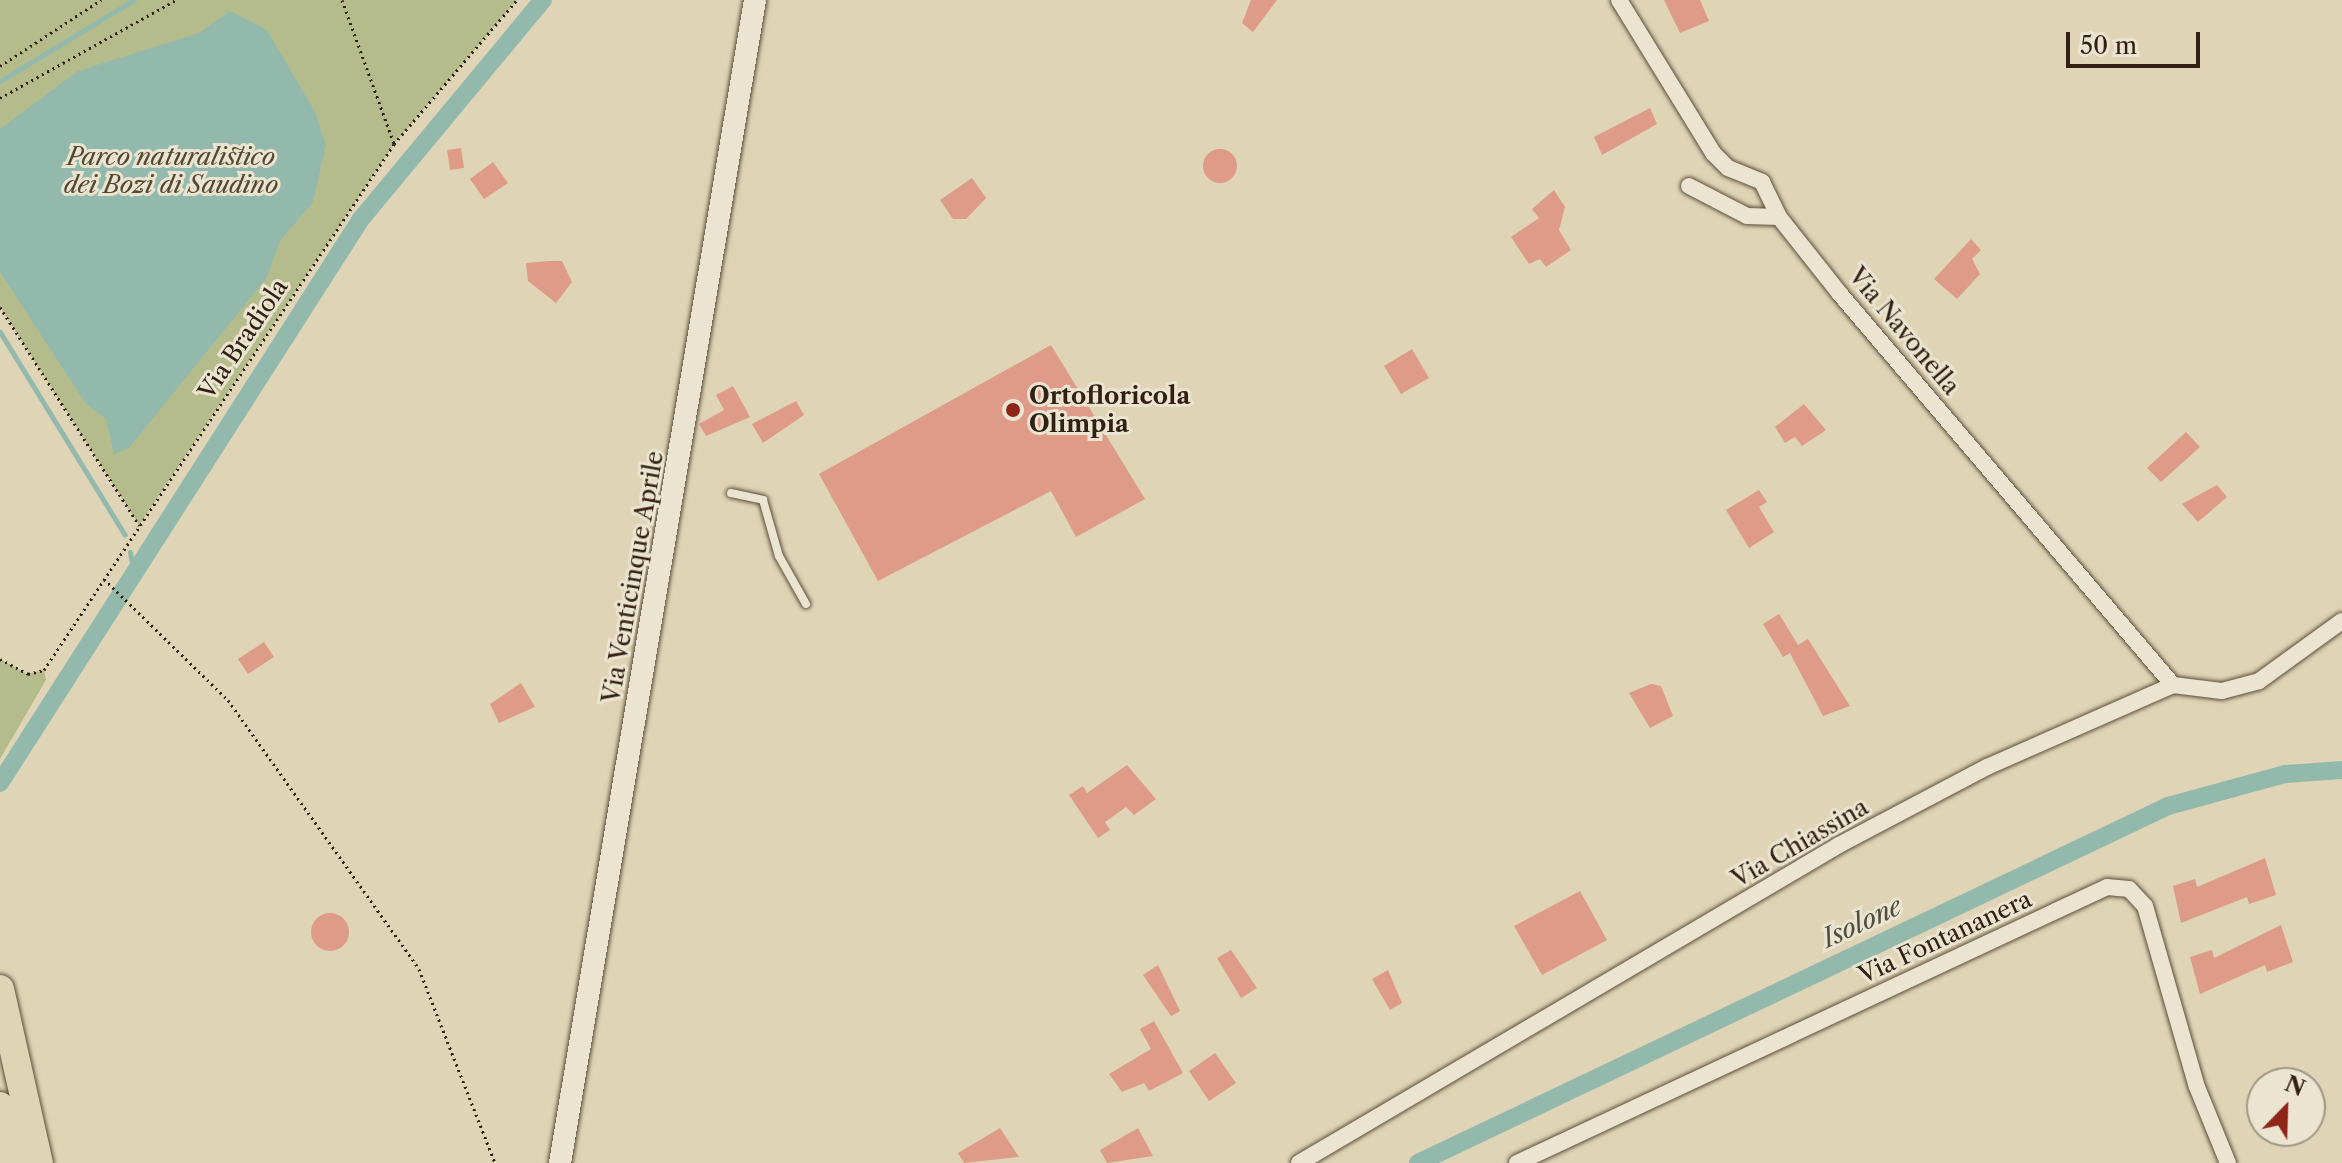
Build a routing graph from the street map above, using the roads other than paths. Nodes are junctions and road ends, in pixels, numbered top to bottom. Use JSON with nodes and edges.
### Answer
{"nodes":[{"id":1,"x":755,"y":0,"type":"edge"},
{"id":2,"x":1619,"y":0,"type":"edge"},
{"id":3,"x":1689,"y":186,"type":"dead end"},
{"id":4,"x":1776,"y":210,"type":"junction"},
{"id":5,"x":731,"y":493,"type":"dead end"},
{"id":6,"x":806,"y":604,"type":"dead end"},
{"id":7,"x":2342,"y":621,"type":"edge"},
{"id":8,"x":2173,"y":685,"type":"junction"},
{"id":9,"x":0,"y":989,"type":"edge"},
{"id":10,"x":0,"y":1106,"type":"edge"},
{"id":11,"x":13,"y":1163,"type":"edge"},
{"id":12,"x":39,"y":1163,"type":"edge"},
{"id":13,"x":560,"y":1163,"type":"edge"},
{"id":14,"x":1299,"y":1163,"type":"edge"},
{"id":15,"x":1517,"y":1163,"type":"edge"},
{"id":16,"x":2228,"y":1163,"type":"edge"}],
"edges":[{"from":1,"to":13,"type":"main road","name":"Via Venticinque Aprile"},
{"from":2,"to":4,"type":"street","name":"Via Navonella"},
{"from":3,"to":4,"type":"street"},
{"from":4,"to":8,"type":"street","name":"Via Navonella"},
{"from":5,"to":6,"type":"lane"},
{"from":7,"to":8,"type":"street"},
{"from":8,"to":14,"type":"street","name":"Via Chiassina"},
{"from":9,"to":12,"type":"highway"},
{"from":10,"to":11,"type":"highway"},
{"from":15,"to":16,"type":"street","name":"Via Fontananera"}]}
